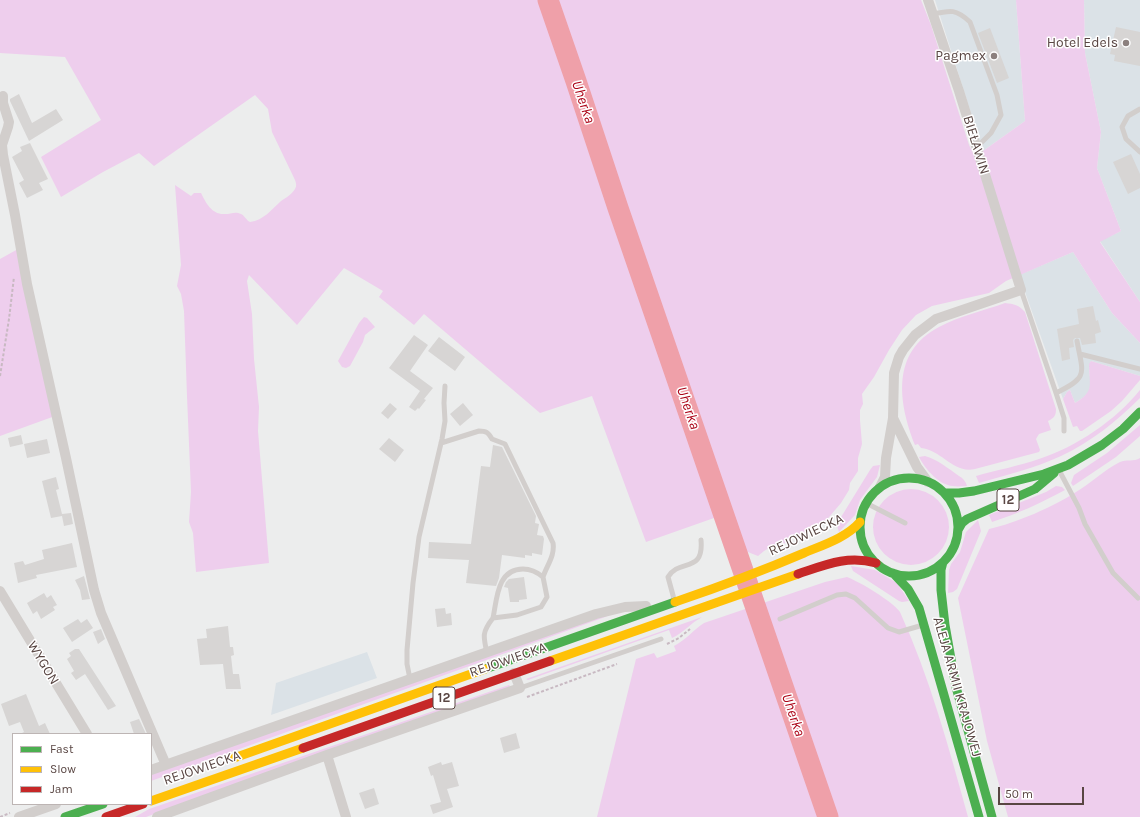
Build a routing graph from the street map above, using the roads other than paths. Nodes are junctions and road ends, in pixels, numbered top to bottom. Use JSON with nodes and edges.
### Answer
{"nodes":[{"id":1,"x":928,"y":0,"type":"edge"},
{"id":2,"x":933,"y":14,"type":"junction"},
{"id":3,"x":3,"y":96,"type":"dead end"},
{"id":4,"x":1140,"y":109,"type":"edge"},
{"id":5,"x":977,"y":147,"type":"junction"},
{"id":6,"x":1140,"y":152,"type":"edge"},
{"id":7,"x":1021,"y":290,"type":"junction"},
{"id":8,"x":1077,"y":341,"type":"dead end"},
{"id":9,"x":1080,"y":354,"type":"junction"},
{"id":10,"x":1140,"y":369,"type":"edge"},
{"id":11,"x":445,"y":386,"type":"dead end"},
{"id":12,"x":1056,"y":392,"type":"junction"},
{"id":13,"x":1140,"y":412,"type":"edge"},
{"id":14,"x":893,"y":418,"type":"junction"},
{"id":15,"x":1064,"y":431,"type":"dead end"},
{"id":16,"x":441,"y":443,"type":"junction"},
{"id":17,"x":1058,"y":470,"type":"junction"},
{"id":18,"x":928,"y":482,"type":"junction"},
{"id":19,"x":880,"y":487,"type":"junction"},
{"id":20,"x":945,"y":493,"type":"junction"},
{"id":21,"x":866,"y":503,"type":"junction"},
{"id":22,"x":860,"y":522,"type":"junction"},
{"id":23,"x":905,"y":523,"type":"dead end"},
{"id":24,"x":958,"y":530,"type":"junction"},
{"id":25,"x":701,"y":540,"type":"dead end"},
{"id":26,"x":943,"y":562,"type":"junction"},
{"id":27,"x":876,"y":563,"type":"junction"},
{"id":28,"x":893,"y":573,"type":"junction"},
{"id":29,"x":543,"y":577,"type":"junction"},
{"id":30,"x":0,"y":592,"type":"edge"},
{"id":31,"x":1138,"y":598,"type":"dead end"},
{"id":32,"x":675,"y":602,"type":"junction"},
{"id":33,"x":662,"y":606,"type":"junction"},
{"id":34,"x":493,"y":618,"type":"junction"},
{"id":35,"x":780,"y":620,"type":"dead end"},
{"id":36,"x":924,"y":624,"type":"junction"},
{"id":37,"x":661,"y":639,"type":"dead end"},
{"id":38,"x":487,"y":653,"type":"junction"},
{"id":39,"x":514,"y":673,"type":"junction"},
{"id":40,"x":410,"y":679,"type":"junction"},
{"id":41,"x":520,"y":688,"type":"junction"},
{"id":42,"x":86,"y":733,"type":"edge"},
{"id":43,"x":327,"y":755,"type":"junction"},
{"id":44,"x":226,"y":761,"type":"dead end"},
{"id":45,"x":166,"y":765,"type":"junction"},
{"id":46,"x":152,"y":770,"type":"edge"},
{"id":47,"x":152,"y":801,"type":"edge"},
{"id":48,"x":53,"y":805,"type":"edge"},
{"id":49,"x":100,"y":805,"type":"edge"},
{"id":50,"x":140,"y":805,"type":"edge"},
{"id":51,"x":19,"y":817,"type":"edge"},
{"id":52,"x":65,"y":817,"type":"edge"},
{"id":53,"x":106,"y":817,"type":"edge"},
{"id":54,"x":157,"y":817,"type":"edge"},
{"id":55,"x":346,"y":817,"type":"edge"},
{"id":56,"x":979,"y":817,"type":"edge"},
{"id":57,"x":992,"y":817,"type":"edge"}],
"edges":[{"from":1,"to":2,"type":"street","name":"BIEŁAWIN"},
{"from":2,"to":5,"type":"street","name":"BIEŁAWIN"},
{"from":2,"to":5,"type":"lane"},
{"from":3,"to":45,"type":"street"},
{"from":4,"to":6,"type":"lane"},
{"from":5,"to":7,"type":"street","name":"BIEŁAWIN"},
{"from":7,"to":12,"type":"lane","name":"BIEŁAWIN"},
{"from":7,"to":14,"type":"street"},
{"from":8,"to":9,"type":"lane"},
{"from":9,"to":10,"type":"lane"},
{"from":9,"to":12,"type":"lane"},
{"from":11,"to":16,"type":"lane"},
{"from":12,"to":15,"type":"lane","name":"BIEŁAWIN"},
{"from":13,"to":17,"type":"main road","number":"12"},
{"from":14,"to":18,"type":"street"},
{"from":14,"to":19,"type":"street"},
{"from":16,"to":29,"type":"lane"},
{"from":16,"to":40,"type":"lane"},
{"from":17,"to":20,"type":"main road","number":"12"},
{"from":17,"to":24,"type":"main road","number":"12"},
{"from":17,"to":31,"type":"lane"},
{"from":18,"to":19,"type":"main road","number":"12"},
{"from":18,"to":20,"type":"main road","number":"12"},
{"from":19,"to":21,"type":"main road","number":"12"},
{"from":20,"to":24,"type":"main road","number":"12"},
{"from":21,"to":22,"type":"main road","number":"12"},
{"from":21,"to":23,"type":"lane"},
{"from":22,"to":27,"type":"main road","number":"12"},
{"from":22,"to":32,"type":"main road","name":"REJOWIECKA","number":"12"},
{"from":24,"to":26,"type":"main road","number":"12"},
{"from":25,"to":32,"type":"lane"},
{"from":26,"to":28,"type":"main road","number":"12"},
{"from":26,"to":57,"type":"main road","name":"ALEJA ARMII KRAJOWEJ"},
{"from":27,"to":28,"type":"main road","number":"12"},
{"from":27,"to":39,"type":"main road","name":"REJOWIECKA","number":"12"},
{"from":28,"to":36,"type":"main road","name":"ALEJA ARMII KRAJOWEJ"},
{"from":29,"to":34,"type":"lane"},
{"from":29,"to":34,"type":"lane"},
{"from":30,"to":42,"type":"street","name":"WYGON"},
{"from":32,"to":33,"type":"main road","name":"REJOWIECKA","number":"12"},
{"from":33,"to":38,"type":"street"},
{"from":33,"to":44,"type":"main road","name":"REJOWIECKA","number":"12"},
{"from":34,"to":38,"type":"lane"},
{"from":35,"to":36,"type":"lane"},
{"from":36,"to":56,"type":"main road","name":"ALEJA ARMII KRAJOWEJ"},
{"from":37,"to":41,"type":"lane"},
{"from":38,"to":40,"type":"street"},
{"from":39,"to":41,"type":"street"},
{"from":39,"to":47,"type":"main road","name":"REJOWIECKA","number":"12"},
{"from":40,"to":45,"type":"street"},
{"from":41,"to":43,"type":"street"},
{"from":43,"to":54,"type":"street"},
{"from":43,"to":55,"type":"street"},
{"from":45,"to":46,"type":"street"},
{"from":48,"to":51,"type":"street"},
{"from":49,"to":52,"type":"main road"},
{"from":50,"to":53,"type":"main road"}]}
